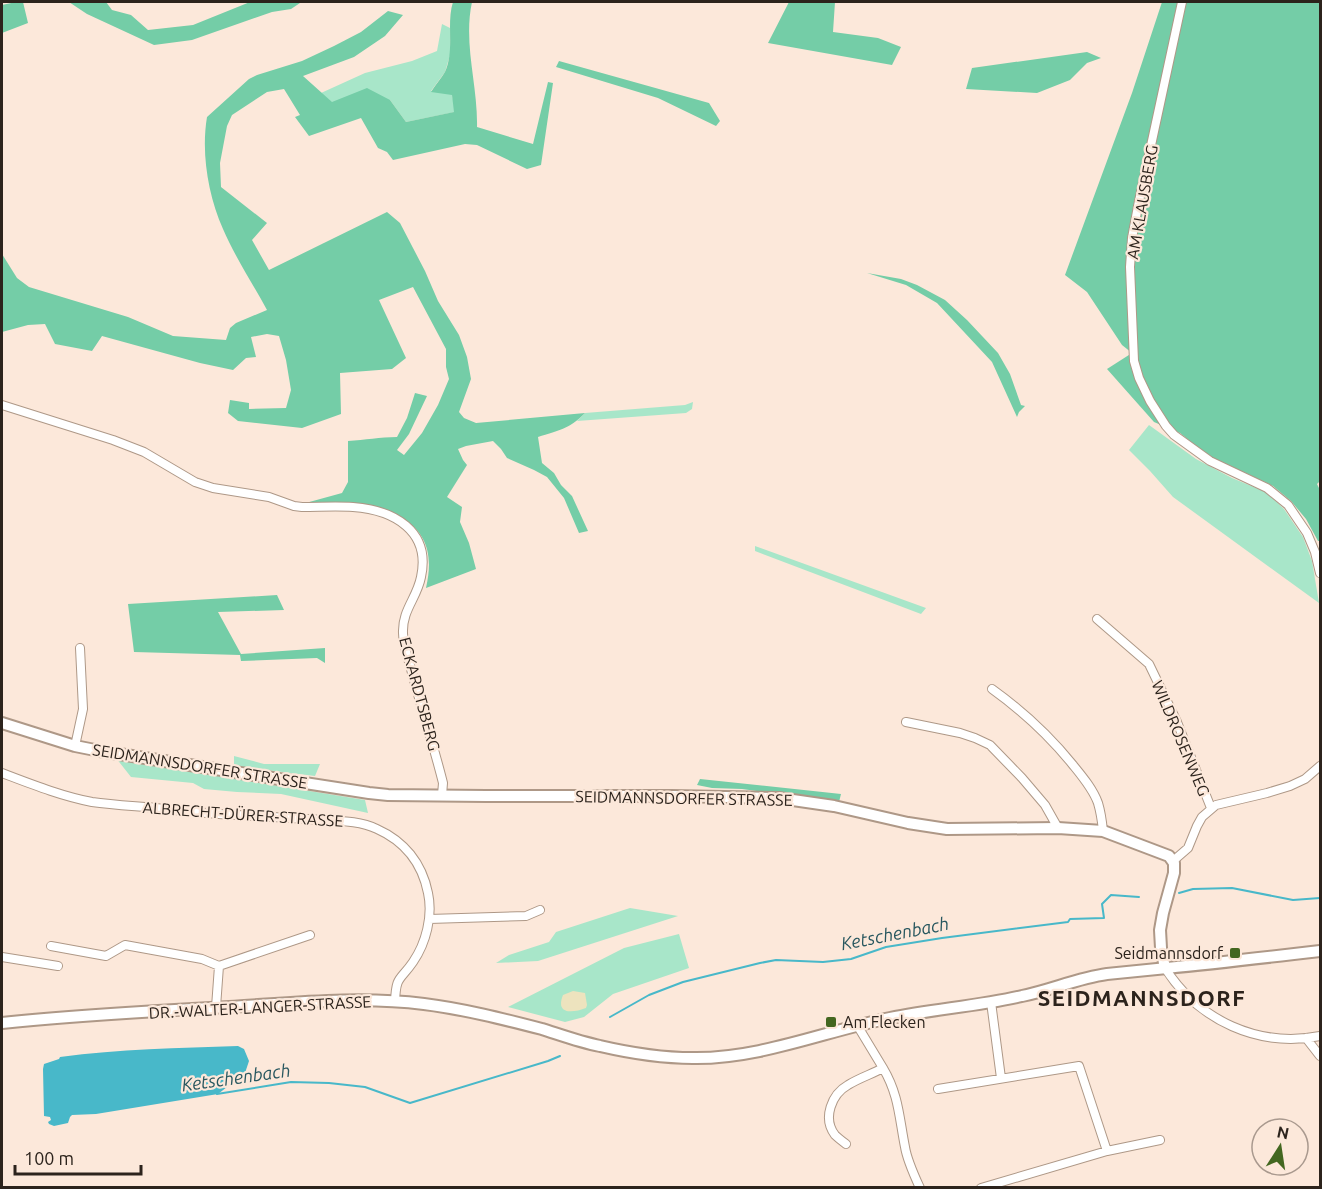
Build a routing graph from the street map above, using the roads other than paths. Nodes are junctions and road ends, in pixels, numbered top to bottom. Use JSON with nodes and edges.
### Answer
{"nodes":[{"id":1,"x":1182,"y":2,"type":"edge"},
{"id":2,"x":2,"y":405,"type":"edge"},
{"id":3,"x":1320,"y":573,"type":"edge"},
{"id":4,"x":1097,"y":619,"type":"dead end"},
{"id":5,"x":80,"y":648,"type":"dead end"},
{"id":6,"x":992,"y":689,"type":"dead end"},
{"id":7,"x":906,"y":722,"type":"dead end"},
{"id":8,"x":2,"y":723,"type":"edge"},
{"id":9,"x":75,"y":746,"type":"junction"},
{"id":10,"x":1320,"y":766,"type":"edge"},
{"id":11,"x":2,"y":773,"type":"edge"},
{"id":12,"x":442,"y":795,"type":"junction"},
{"id":13,"x":1211,"y":808,"type":"junction"},
{"id":14,"x":1058,"y":828,"type":"junction"},
{"id":15,"x":1103,"y":831,"type":"junction"},
{"id":16,"x":1173,"y":861,"type":"junction"},
{"id":17,"x":540,"y":910,"type":"dead end"},
{"id":18,"x":429,"y":919,"type":"junction"},
{"id":19,"x":310,"y":935,"type":"dead end"},
{"id":20,"x":51,"y":946,"type":"dead end"},
{"id":21,"x":1320,"y":951,"type":"edge"},
{"id":22,"x":2,"y":957,"type":"edge"},
{"id":23,"x":58,"y":966,"type":"dead end"},
{"id":24,"x":219,"y":966,"type":"junction"},
{"id":25,"x":1165,"y":969,"type":"junction"},
{"id":26,"x":395,"y":1002,"type":"junction"},
{"id":27,"x":991,"y":1002,"type":"junction"},
{"id":28,"x":216,"y":1007,"type":"junction"},
{"id":29,"x":2,"y":1023,"type":"edge"},
{"id":30,"x":857,"y":1025,"type":"junction"},
{"id":31,"x":1320,"y":1036,"type":"edge"},
{"id":32,"x":1306,"y":1038,"type":"junction"},
{"id":33,"x":1320,"y":1056,"type":"edge"},
{"id":34,"x":883,"y":1068,"type":"junction"},
{"id":35,"x":1001,"y":1078,"type":"junction"},
{"id":36,"x":938,"y":1089,"type":"dead end"},
{"id":37,"x":1160,"y":1140,"type":"dead end"},
{"id":38,"x":846,"y":1144,"type":"dead end"},
{"id":39,"x":1107,"y":1151,"type":"junction"},
{"id":40,"x":920,"y":1188,"type":"edge"},
{"id":41,"x":981,"y":1188,"type":"edge"}],
"edges":[{"from":1,"to":3,"type":"street","name":"AM KLAUSBERG"},
{"from":2,"to":12,"type":"street","name":"ECKARDTSBERG"},
{"from":4,"to":13,"type":"street","name":"WILDROSENWEG"},
{"from":5,"to":9,"type":"street","name":"SEIDMANNSDORFER STRASSE"},
{"from":6,"to":15,"type":"street"},
{"from":7,"to":14,"type":"street"},
{"from":8,"to":9,"type":"street","name":"SEIDMANNSDORFER STRASSE"},
{"from":9,"to":12,"type":"street","name":"SEIDMANNSDORFER STRASSE"},
{"from":10,"to":13,"type":"street"},
{"from":11,"to":18,"type":"street","name":"ALBRECHT-DÜRER-STRASSE"},
{"from":12,"to":14,"type":"street","name":"SEIDMANNSDORFER STRASSE"},
{"from":13,"to":16,"type":"street"},
{"from":14,"to":15,"type":"street","name":"SEIDMANNSDORFER STRASSE"},
{"from":15,"to":16,"type":"street","name":"SEIDMANNSDORFER STRASSE"},
{"from":16,"to":25,"type":"street"},
{"from":17,"to":18,"type":"street"},
{"from":18,"to":26,"type":"street","name":"ALBRECHT-DÜRER-STRASSE"},
{"from":19,"to":24,"type":"street"},
{"from":20,"to":24,"type":"street"},
{"from":21,"to":25,"type":"street","name":"DR.-WALTER-LANGER-STRASSE"},
{"from":22,"to":23,"type":"street"},
{"from":24,"to":28,"type":"street"},
{"from":25,"to":27,"type":"street","name":"DR.-WALTER-LANGER-STRASSE"},
{"from":25,"to":32,"type":"street"},
{"from":26,"to":28,"type":"street","name":"DR.-WALTER-LANGER-STRASSE"},
{"from":26,"to":30,"type":"street","name":"DR.-WALTER-LANGER-STRASSE"},
{"from":27,"to":30,"type":"street","name":"DR.-WALTER-LANGER-STRASSE"},
{"from":27,"to":35,"type":"street"},
{"from":28,"to":29,"type":"street","name":"DR.-WALTER-LANGER-STRASSE"},
{"from":30,"to":34,"type":"street"},
{"from":31,"to":32,"type":"street"},
{"from":32,"to":33,"type":"street"},
{"from":34,"to":38,"type":"street"},
{"from":34,"to":40,"type":"street"},
{"from":35,"to":36,"type":"street"},
{"from":35,"to":39,"type":"street"},
{"from":37,"to":39,"type":"street"},
{"from":39,"to":41,"type":"street"}]}
